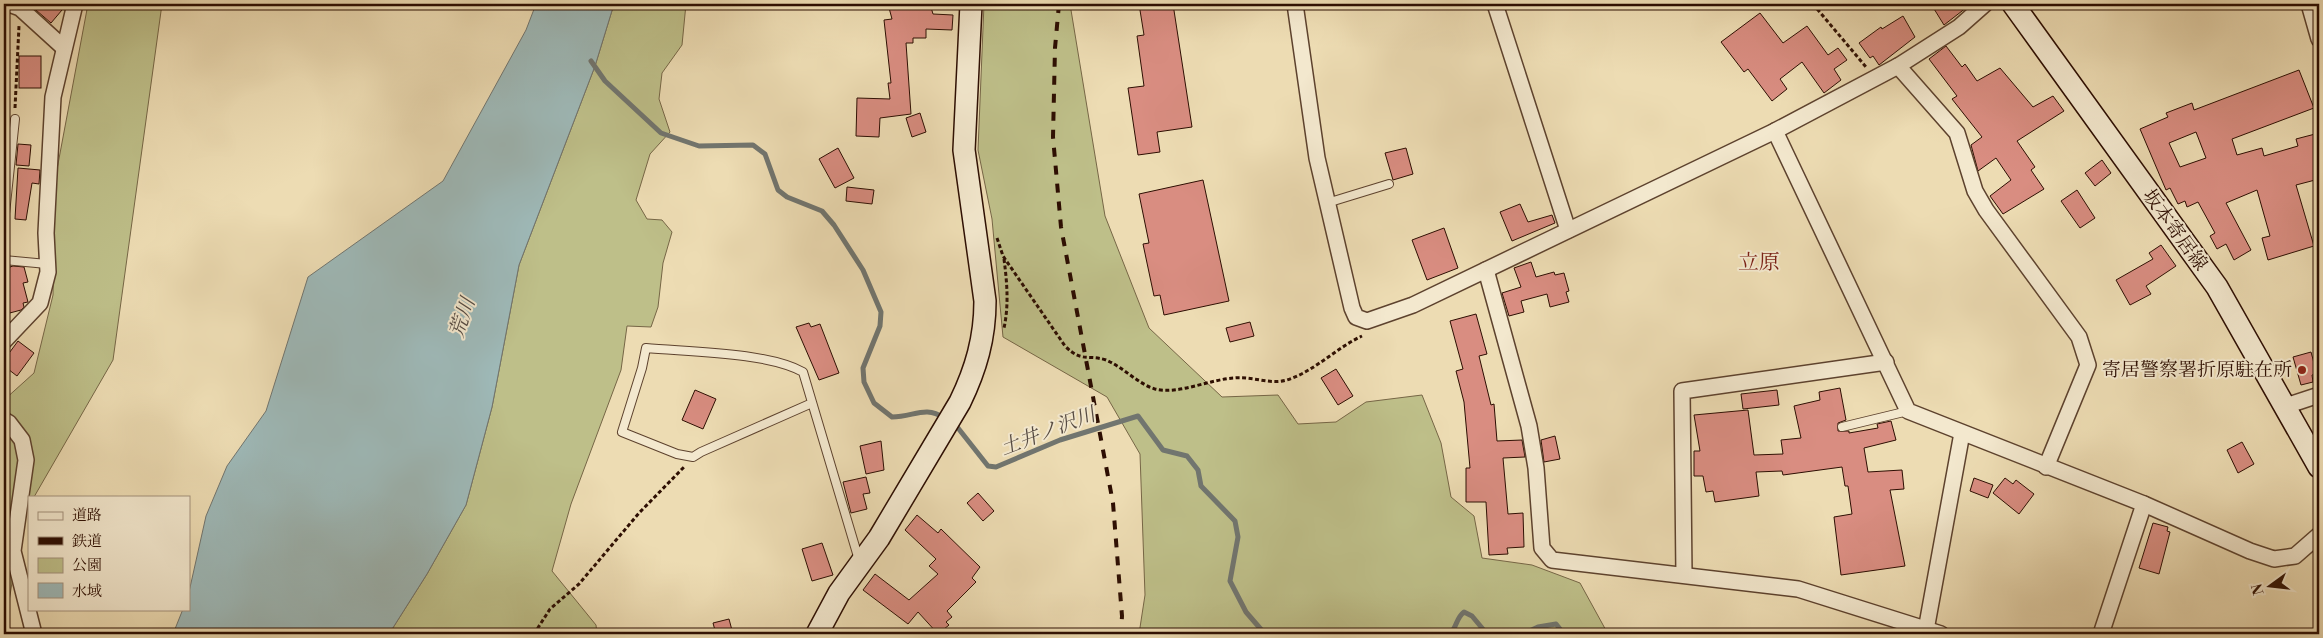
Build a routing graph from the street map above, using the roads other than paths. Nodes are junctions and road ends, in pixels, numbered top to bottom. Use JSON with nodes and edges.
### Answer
{"nodes":[{"id":1,"x":75,"y":4,"type":"edge"},
{"id":2,"x":971,"y":4,"type":"edge"},
{"id":3,"x":1295,"y":4,"type":"edge"},
{"id":4,"x":1495,"y":4,"type":"edge"},
{"id":5,"x":1985,"y":4,"type":"edge"},
{"id":6,"x":2013,"y":4,"type":"edge"},
{"id":7,"x":2309,"y":4,"type":"edge"},
{"id":8,"x":14,"y":6,"type":"edge"},
{"id":9,"x":2319,"y":39,"type":"edge"},
{"id":10,"x":64,"y":48,"type":"junction"},
{"id":11,"x":1898,"y":66,"type":"junction"},
{"id":12,"x":15,"y":119,"type":"road end"},
{"id":13,"x":1775,"y":130,"type":"junction"},
{"id":14,"x":1389,"y":184,"type":"dead end"},
{"id":15,"x":1327,"y":203,"type":"junction"},
{"id":16,"x":4,"y":222,"type":"edge"},
{"id":17,"x":1568,"y":230,"type":"junction"},
{"id":18,"x":4,"y":260,"type":"edge"},
{"id":19,"x":47,"y":264,"type":"junction"},
{"id":20,"x":1486,"y":270,"type":"junction"},
{"id":21,"x":4,"y":341,"type":"edge"},
{"id":22,"x":1886,"y":362,"type":"junction"},
{"id":23,"x":2319,"y":394,"type":"edge"},
{"id":24,"x":812,"y":403,"type":"junction"},
{"id":25,"x":2286,"y":406,"type":"junction"},
{"id":26,"x":1908,"y":411,"type":"junction"},
{"id":27,"x":4,"y":420,"type":"edge"},
{"id":28,"x":1842,"y":427,"type":"dead end"},
{"id":29,"x":1962,"y":433,"type":"junction"},
{"id":30,"x":2046,"y":467,"type":"junction"},
{"id":31,"x":2319,"y":467,"type":"edge"},
{"id":32,"x":2144,"y":504,"type":"junction"},
{"id":33,"x":2319,"y":535,"type":"edge"},
{"id":34,"x":860,"y":562,"type":"junction"},
{"id":35,"x":1684,"y":575,"type":"junction"},
{"id":36,"x":1926,"y":630,"type":"junction"},
{"id":37,"x":34,"y":634,"type":"edge"},
{"id":38,"x":816,"y":634,"type":"edge"},
{"id":39,"x":1941,"y":634,"type":"edge"},
{"id":40,"x":2101,"y":634,"type":"edge"}],
"edges":[{"from":1,"to":10,"type":"street"},
{"from":2,"to":34,"type":"street"},
{"from":3,"to":15,"type":"street"},
{"from":4,"to":17,"type":"street"},
{"from":5,"to":11,"type":"street"},
{"from":6,"to":25,"type":"street","name":"坂本寄居線"},
{"from":7,"to":9,"type":"street"},
{"from":8,"to":10,"type":"street"},
{"from":10,"to":19,"type":"street"},
{"from":11,"to":13,"type":"street"},
{"from":11,"to":30,"type":"street"},
{"from":12,"to":16,"type":"lane"},
{"from":13,"to":17,"type":"street"},
{"from":13,"to":22,"type":"street"},
{"from":14,"to":15,"type":"lane"},
{"from":15,"to":20,"type":"street"},
{"from":17,"to":20,"type":"street"},
{"from":18,"to":19,"type":"lane"},
{"from":19,"to":21,"type":"street"},
{"from":20,"to":35,"type":"street"},
{"from":22,"to":26,"type":"street"},
{"from":22,"to":35,"type":"street"},
{"from":23,"to":25,"type":"street"},
{"from":24,"to":24,"type":"lane"},
{"from":24,"to":34,"type":"lane"},
{"from":25,"to":31,"type":"street","name":"坂本寄居線"},
{"from":26,"to":28,"type":"lane"},
{"from":26,"to":29,"type":"street"},
{"from":27,"to":37,"type":"street"},
{"from":29,"to":30,"type":"street"},
{"from":29,"to":36,"type":"street"},
{"from":30,"to":32,"type":"street"},
{"from":32,"to":33,"type":"street"},
{"from":32,"to":40,"type":"street"},
{"from":34,"to":38,"type":"street"},
{"from":35,"to":36,"type":"street"},
{"from":36,"to":39,"type":"street"}]}
